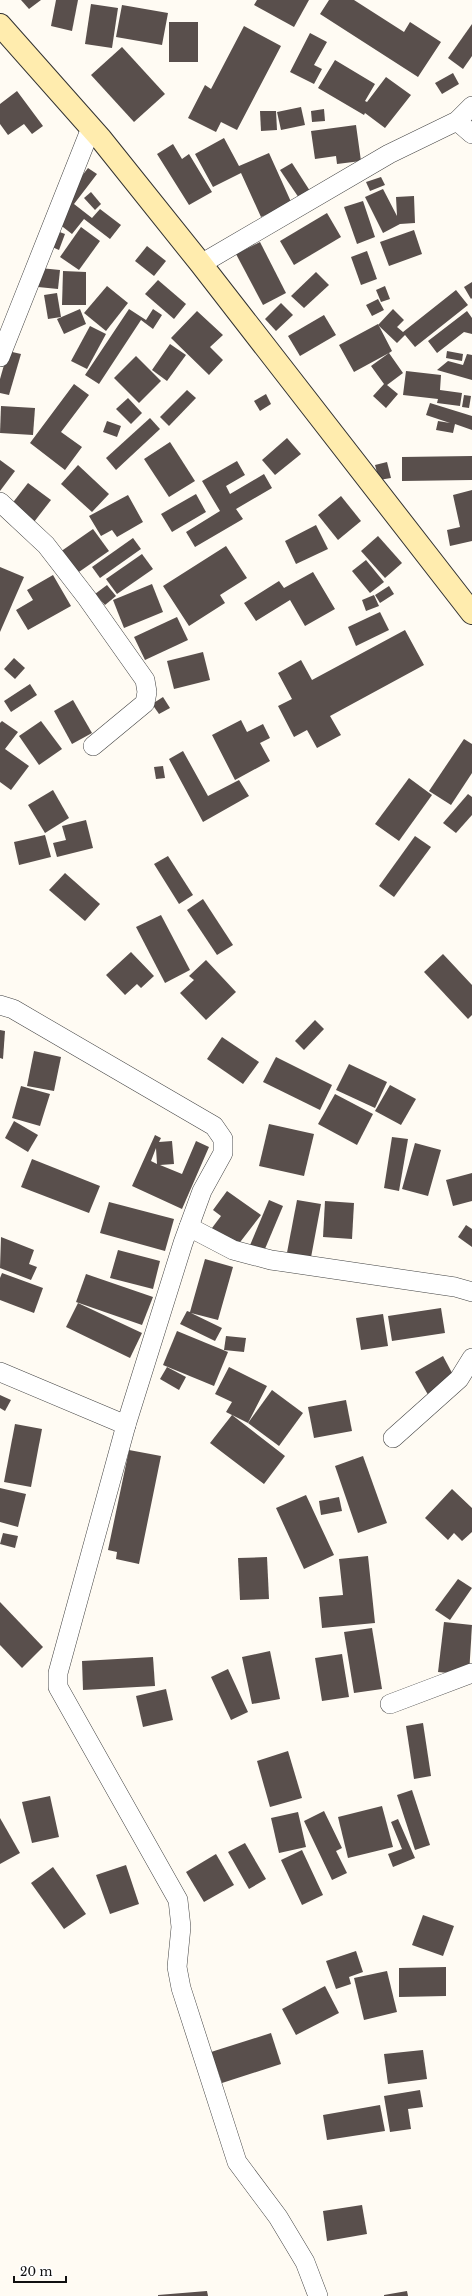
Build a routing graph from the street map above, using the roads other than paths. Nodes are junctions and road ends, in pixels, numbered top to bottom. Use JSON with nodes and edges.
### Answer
{"nodes":[{"id":1,"x":0,"y":25,"type":"edge"},
{"id":2,"x":472,"y":106,"type":"edge"},
{"id":3,"x":457,"y":121,"type":"junction"},
{"id":4,"x":91,"y":128,"type":"junction"},
{"id":5,"x":472,"y":134,"type":"edge"},
{"id":6,"x":201,"y":264,"type":"junction"},
{"id":7,"x":0,"y":357,"type":"edge"},
{"id":8,"x":0,"y":502,"type":"edge"},
{"id":9,"x":472,"y":613,"type":"edge"},
{"id":10,"x":93,"y":746,"type":"dead end"},
{"id":11,"x":0,"y":1006,"type":"edge"},
{"id":12,"x":189,"y":1227,"type":"junction"},
{"id":13,"x":472,"y":1292,"type":"edge"},
{"id":14,"x":472,"y":1358,"type":"edge"},
{"id":15,"x":0,"y":1372,"type":"edge"},
{"id":16,"x":126,"y":1425,"type":"junction"},
{"id":17,"x":393,"y":1438,"type":"dead end"},
{"id":18,"x":472,"y":1673,"type":"edge"},
{"id":19,"x":390,"y":1704,"type":"dead end"},
{"id":20,"x":318,"y":2296,"type":"edge"}],
"edges":[{"from":1,"to":4,"type":"street"},
{"from":2,"to":3,"type":"street"},
{"from":3,"to":5,"type":"street"},
{"from":3,"to":6,"type":"street"},
{"from":4,"to":6,"type":"street"},
{"from":4,"to":7,"type":"street"},
{"from":6,"to":9,"type":"street"},
{"from":8,"to":10,"type":"street"},
{"from":11,"to":12,"type":"street"},
{"from":12,"to":13,"type":"street"},
{"from":12,"to":16,"type":"street"},
{"from":14,"to":17,"type":"street"},
{"from":15,"to":16,"type":"street"},
{"from":16,"to":20,"type":"street"},
{"from":18,"to":19,"type":"street"}]}
